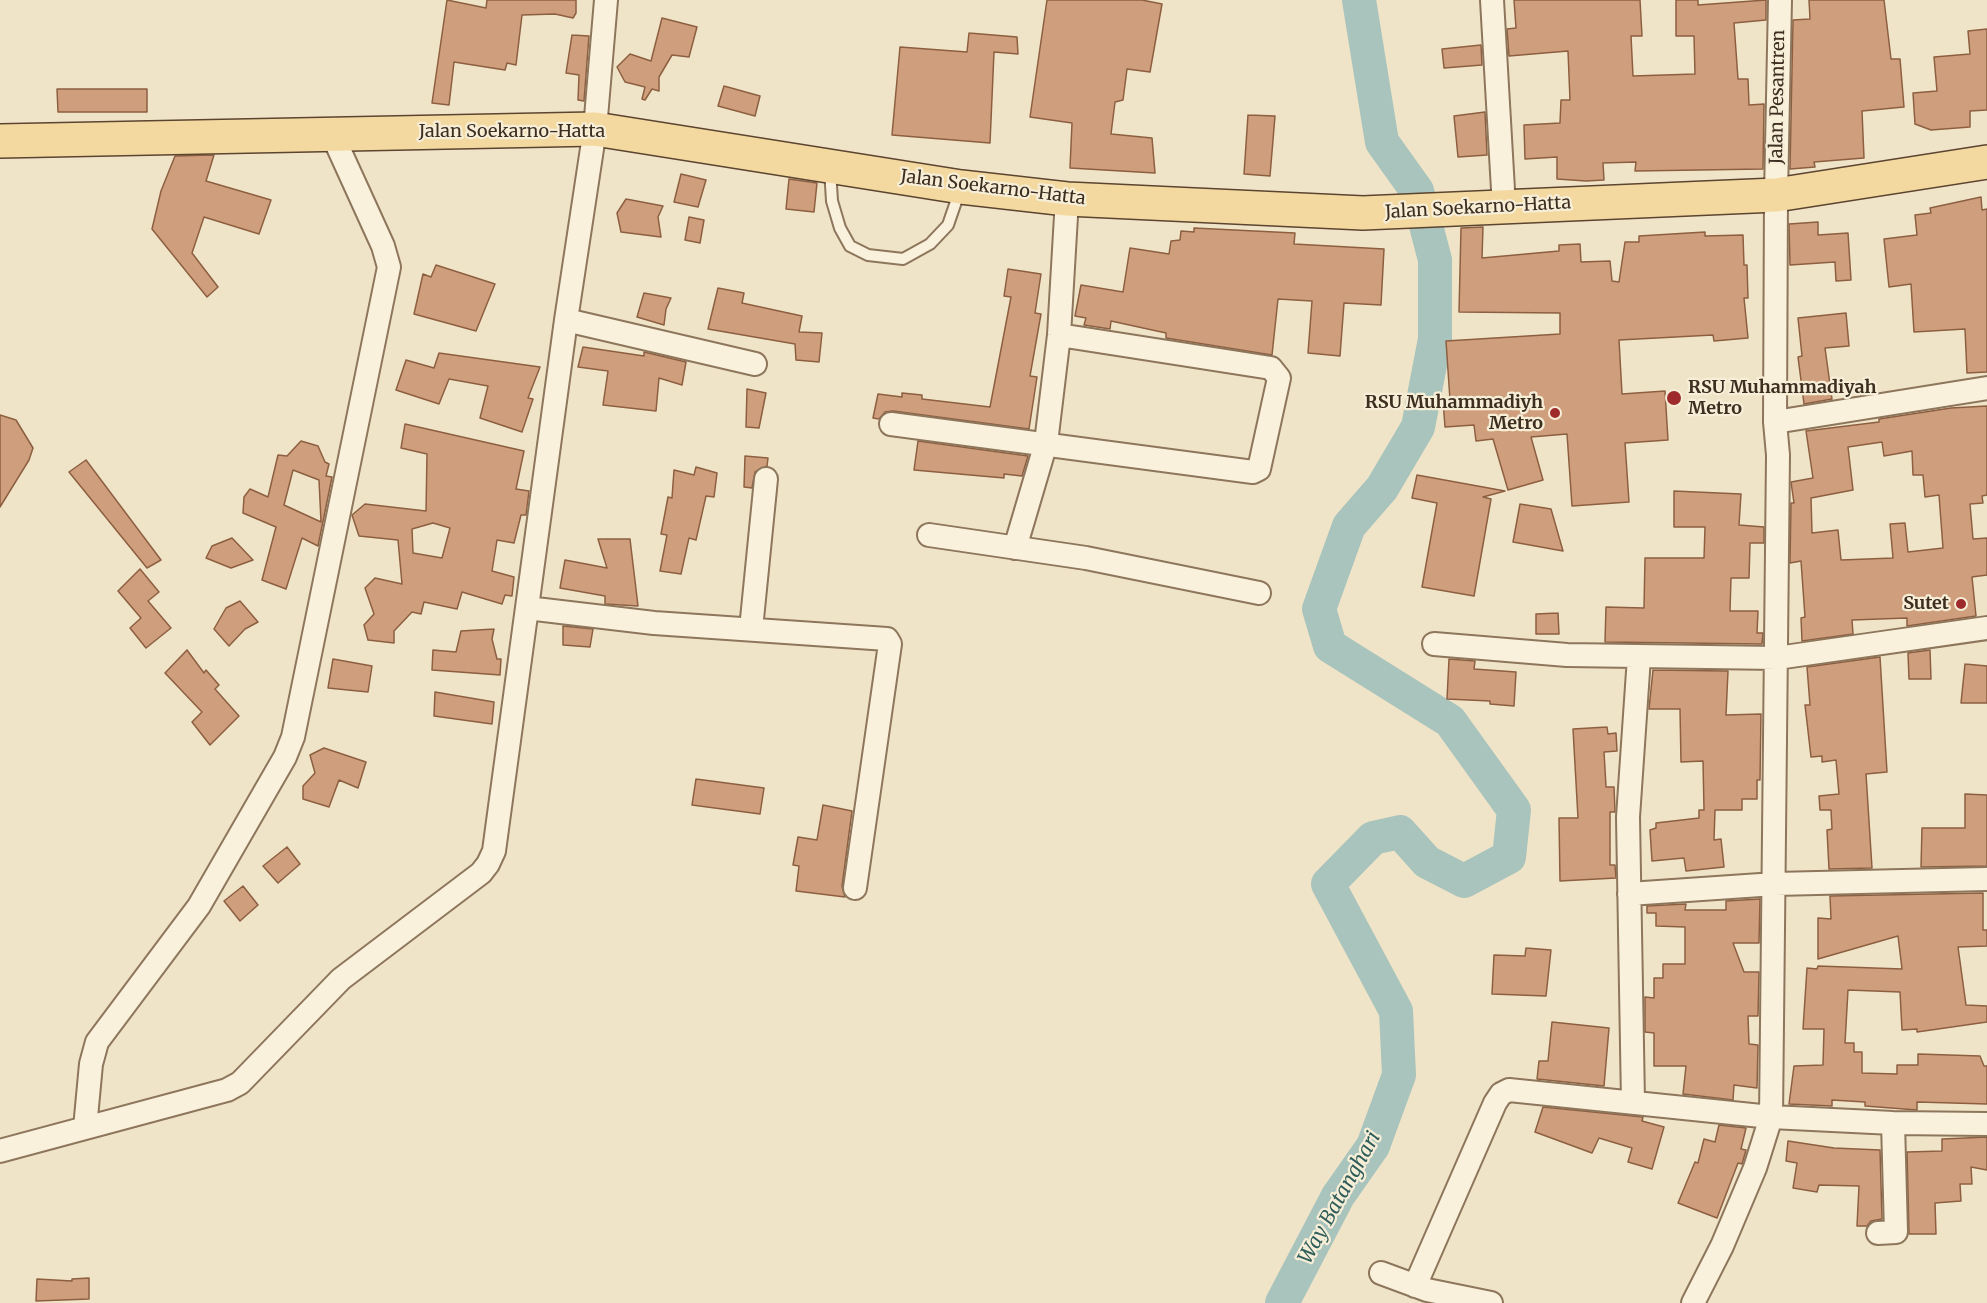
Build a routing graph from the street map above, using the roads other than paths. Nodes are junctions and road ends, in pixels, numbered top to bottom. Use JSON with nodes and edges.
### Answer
{"nodes":[{"id":1,"x":606,"y":0,"type":"edge"},
{"id":2,"x":1492,"y":0,"type":"edge"},
{"id":3,"x":1780,"y":0,"type":"edge"},
{"id":4,"x":595,"y":129,"type":"junction"},
{"id":5,"x":332,"y":134,"type":"junction"},
{"id":6,"x":0,"y":141,"type":"edge"},
{"id":7,"x":1987,"y":162,"type":"edge"},
{"id":8,"x":830,"y":164,"type":"junction"},
{"id":9,"x":961,"y":187,"type":"junction"},
{"id":10,"x":1776,"y":195,"type":"junction"},
{"id":11,"x":1067,"y":199,"type":"junction"},
{"id":12,"x":1504,"y":207,"type":"junction"},
{"id":13,"x":566,"y":320,"type":"junction"},
{"id":14,"x":1059,"y":335,"type":"junction"},
{"id":15,"x":755,"y":364,"type":"dead end"},
{"id":16,"x":1987,"y":388,"type":"edge"},
{"id":17,"x":1775,"y":422,"type":"junction"},
{"id":18,"x":891,"y":424,"type":"dead end"},
{"id":19,"x":1046,"y":443,"type":"junction"},
{"id":20,"x":766,"y":479,"type":"dead end"},
{"id":21,"x":929,"y":535,"type":"dead end"},
{"id":22,"x":1014,"y":548,"type":"junction"},
{"id":23,"x":1259,"y":593,"type":"dead end"},
{"id":24,"x":527,"y":608,"type":"junction"},
{"id":25,"x":1987,"y":628,"type":"edge"},
{"id":26,"x":751,"y":629,"type":"junction"},
{"id":27,"x":1434,"y":644,"type":"dead end"},
{"id":28,"x":1639,"y":657,"type":"junction"},
{"id":29,"x":1777,"y":658,"type":"junction"},
{"id":30,"x":1987,"y":879,"type":"edge"},
{"id":31,"x":1775,"y":884,"type":"junction"},
{"id":32,"x":855,"y":888,"type":"dead end"},
{"id":33,"x":1629,"y":894,"type":"junction"},
{"id":34,"x":1633,"y":1102,"type":"junction"},
{"id":35,"x":1771,"y":1117,"type":"junction"},
{"id":36,"x":1893,"y":1123,"type":"junction"},
{"id":37,"x":1987,"y":1124,"type":"edge"},
{"id":38,"x":85,"y":1128,"type":"junction"},
{"id":39,"x":0,"y":1150,"type":"edge"},
{"id":40,"x":1878,"y":1233,"type":"dead end"},
{"id":41,"x":1381,"y":1273,"type":"dead end"},
{"id":42,"x":1415,"y":1286,"type":"junction"},
{"id":43,"x":1491,"y":1303,"type":"edge"},
{"id":44,"x":1693,"y":1303,"type":"edge"}],
"edges":[{"from":1,"to":4,"type":"street"},
{"from":2,"to":12,"type":"street"},
{"from":3,"to":10,"type":"street","name":"Jalan Pesantren"},
{"from":4,"to":5,"type":"main road","name":"Jalan Soekarno-Hatta"},
{"from":4,"to":8,"type":"main road","name":"Jalan Soekarno-Hatta"},
{"from":4,"to":13,"type":"street"},
{"from":5,"to":6,"type":"main road","name":"Jalan Soekarno-Hatta"},
{"from":5,"to":38,"type":"street"},
{"from":7,"to":10,"type":"main road","name":"Jalan Soekarno-Hatta"},
{"from":8,"to":9,"type":"main road","name":"Jalan Soekarno-Hatta"},
{"from":8,"to":9,"type":"lane"},
{"from":9,"to":11,"type":"main road","name":"Jalan Soekarno-Hatta"},
{"from":10,"to":12,"type":"main road","name":"Jalan Soekarno-Hatta"},
{"from":10,"to":17,"type":"street","name":"Jalan Pesantren"},
{"from":11,"to":12,"type":"main road","name":"Jalan Soekarno-Hatta"},
{"from":11,"to":14,"type":"street"},
{"from":13,"to":15,"type":"street"},
{"from":13,"to":24,"type":"street"},
{"from":14,"to":19,"type":"street"},
{"from":14,"to":19,"type":"street"},
{"from":16,"to":17,"type":"street"},
{"from":17,"to":29,"type":"street","name":"Jalan Pesantren"},
{"from":18,"to":19,"type":"street"},
{"from":19,"to":22,"type":"street"},
{"from":20,"to":26,"type":"street"},
{"from":21,"to":22,"type":"street"},
{"from":22,"to":23,"type":"street"},
{"from":24,"to":26,"type":"street"},
{"from":24,"to":38,"type":"street"},
{"from":25,"to":29,"type":"street"},
{"from":26,"to":32,"type":"street"},
{"from":27,"to":28,"type":"street"},
{"from":28,"to":29,"type":"street"},
{"from":28,"to":33,"type":"street"},
{"from":29,"to":31,"type":"street","name":"Jalan Pesantren"},
{"from":30,"to":31,"type":"street"},
{"from":31,"to":33,"type":"street"},
{"from":31,"to":35,"type":"street","name":"Jalan Pesantren"},
{"from":33,"to":34,"type":"street"},
{"from":34,"to":35,"type":"street"},
{"from":34,"to":42,"type":"street"},
{"from":35,"to":36,"type":"street"},
{"from":35,"to":44,"type":"street","name":"Jalan Pesantren"},
{"from":36,"to":37,"type":"street"},
{"from":36,"to":40,"type":"street"},
{"from":38,"to":39,"type":"street"},
{"from":41,"to":42,"type":"street"},
{"from":42,"to":43,"type":"street"}]}
